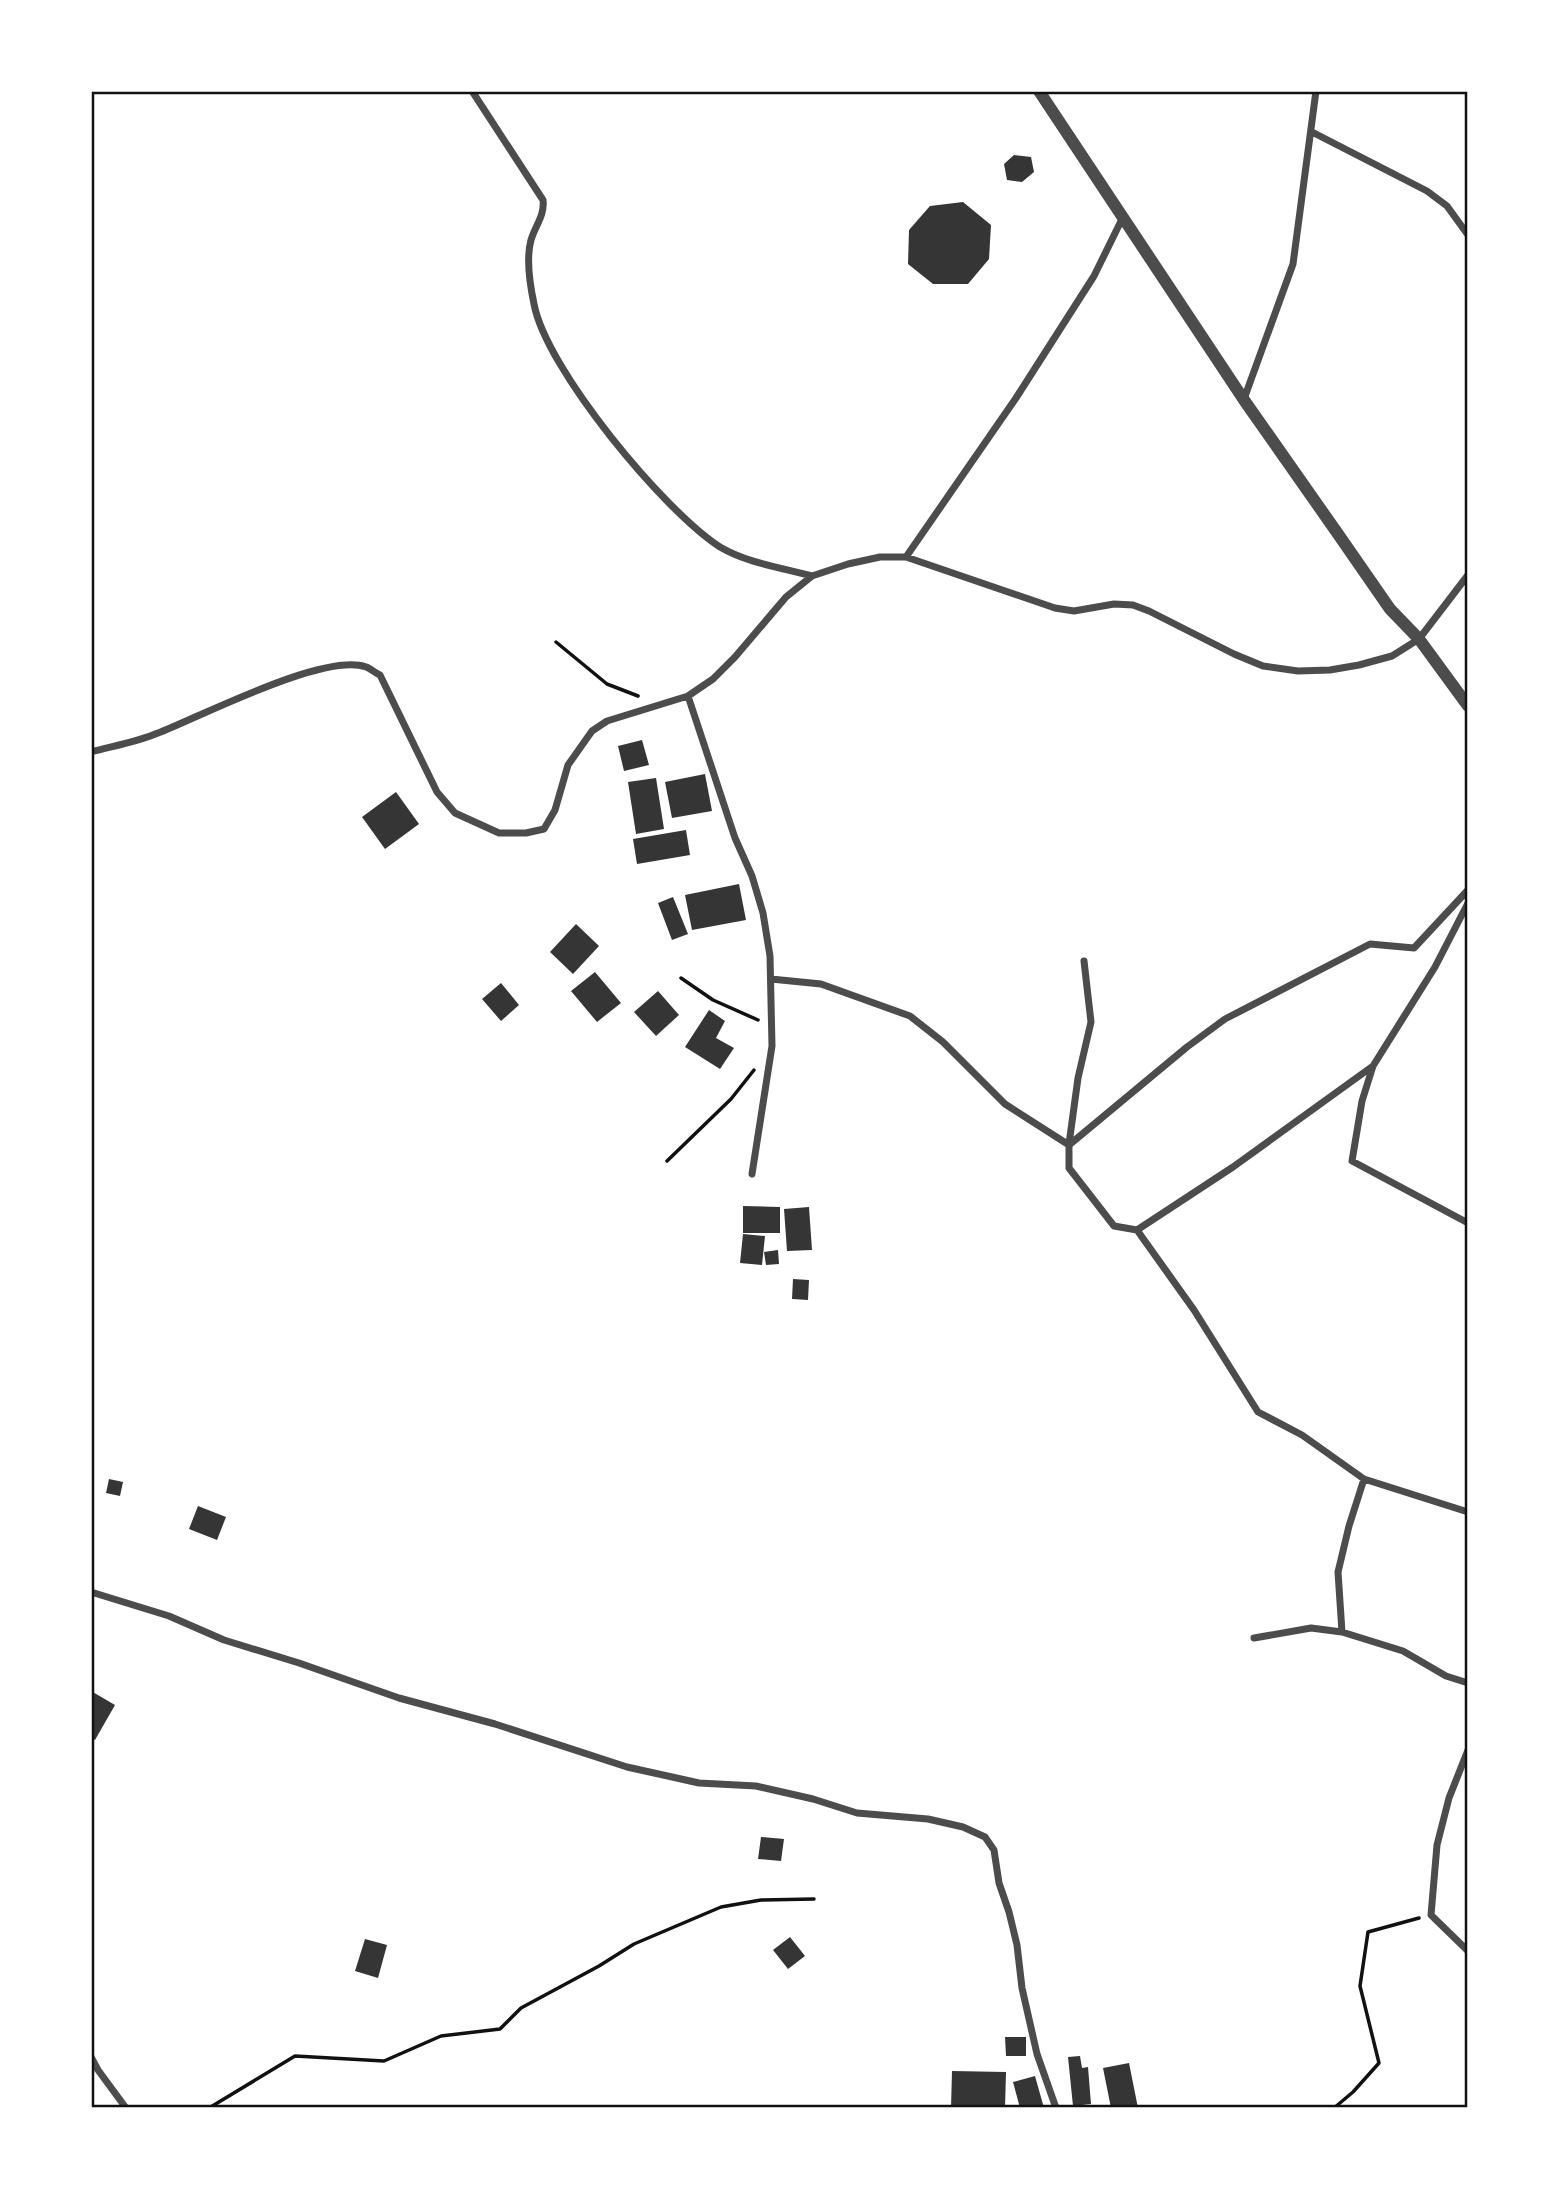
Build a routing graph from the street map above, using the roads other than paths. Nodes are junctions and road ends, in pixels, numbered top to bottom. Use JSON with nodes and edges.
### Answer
{"nodes":[{"id":1,"x":472,"y":91,"type":"edge"},
{"id":2,"x":1039,"y":91,"type":"edge"},
{"id":3,"x":1317,"y":91,"type":"edge"},
{"id":4,"x":1312,"y":132,"type":"junction"},
{"id":5,"x":1123,"y":217,"type":"junction"},
{"id":6,"x":1468,"y":235,"type":"edge"},
{"id":7,"x":1244,"y":400,"type":"junction"},
{"id":8,"x":906,"y":557,"type":"junction"},
{"id":9,"x":1468,"y":575,"type":"edge"},
{"id":10,"x":812,"y":576,"type":"junction"},
{"id":11,"x":1419,"y":639,"type":"junction"},
{"id":12,"x":688,"y":696,"type":"junction"},
{"id":13,"x":1468,"y":706,"type":"edge"},
{"id":14,"x":91,"y":752,"type":"edge"},
{"id":15,"x":1468,"y":890,"type":"edge"},
{"id":16,"x":1468,"y":903,"type":"edge"},
{"id":17,"x":1084,"y":961,"type":"dead end"},
{"id":18,"x":771,"y":979,"type":"junction"},
{"id":19,"x":1373,"y":1066,"type":"junction"},
{"id":20,"x":1069,"y":1145,"type":"junction"},
{"id":21,"x":752,"y":1174,"type":"dead end"},
{"id":22,"x":1468,"y":1223,"type":"edge"},
{"id":23,"x":1138,"y":1230,"type":"junction"},
{"id":24,"x":1364,"y":1479,"type":"junction"},
{"id":25,"x":1468,"y":1512,"type":"edge"},
{"id":26,"x":91,"y":1592,"type":"edge"},
{"id":27,"x":1342,"y":1632,"type":"junction"},
{"id":28,"x":1254,"y":1638,"type":"dead end"},
{"id":29,"x":1468,"y":1683,"type":"edge"},
{"id":30,"x":1468,"y":1749,"type":"edge"},
{"id":31,"x":1468,"y":1951,"type":"edge"},
{"id":32,"x":91,"y":2057,"type":"edge"},
{"id":33,"x":126,"y":2108,"type":"edge"},
{"id":34,"x":1056,"y":2108,"type":"edge"}],
"edges":[{"from":1,"to":10,"type":"street"},
{"from":2,"to":5,"type":"street"},
{"from":3,"to":4,"type":"street"},
{"from":4,"to":6,"type":"street"},
{"from":4,"to":7,"type":"street"},
{"from":5,"to":7,"type":"street"},
{"from":5,"to":8,"type":"street"},
{"from":7,"to":11,"type":"street"},
{"from":8,"to":10,"type":"street"},
{"from":8,"to":11,"type":"street"},
{"from":9,"to":11,"type":"street"},
{"from":10,"to":12,"type":"street"},
{"from":11,"to":13,"type":"street"},
{"from":12,"to":14,"type":"street"},
{"from":12,"to":18,"type":"street"},
{"from":15,"to":20,"type":"street"},
{"from":16,"to":19,"type":"street"},
{"from":17,"to":20,"type":"street"},
{"from":18,"to":20,"type":"street"},
{"from":18,"to":21,"type":"street"},
{"from":19,"to":22,"type":"street"},
{"from":19,"to":23,"type":"street"},
{"from":20,"to":23,"type":"street"},
{"from":23,"to":24,"type":"street"},
{"from":24,"to":25,"type":"street"},
{"from":24,"to":27,"type":"street"},
{"from":26,"to":34,"type":"street"},
{"from":27,"to":28,"type":"street"},
{"from":27,"to":29,"type":"street"},
{"from":30,"to":31,"type":"street"},
{"from":32,"to":33,"type":"street"}]}
